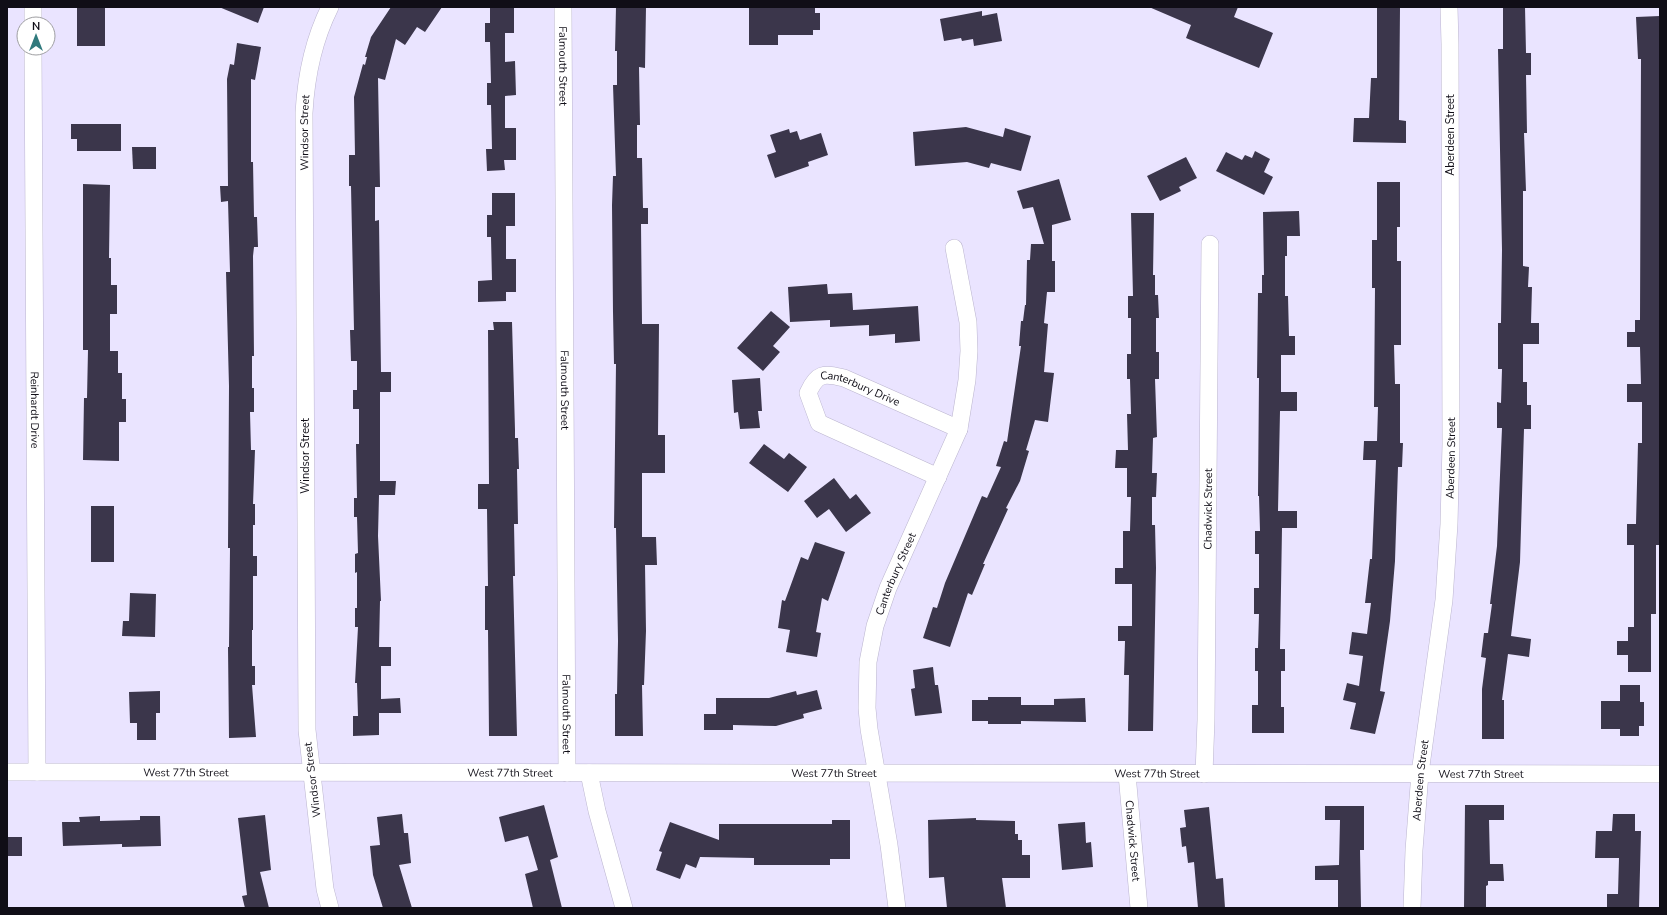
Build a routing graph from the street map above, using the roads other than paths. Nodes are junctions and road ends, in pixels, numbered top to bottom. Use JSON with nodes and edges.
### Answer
{"nodes":[{"id":1,"x":330,"y":7,"type":"edge"},
{"id":2,"x":563,"y":7,"type":"edge"},
{"id":3,"x":1449,"y":7,"type":"edge"},
{"id":4,"x":33,"y":56,"type":"edge"},
{"id":5,"x":1210,"y":244,"type":"dead end"},
{"id":6,"x":954,"y":248,"type":"dead end"},
{"id":7,"x":959,"y":429,"type":"junction"},
{"id":8,"x":938,"y":477,"type":"junction"},
{"id":9,"x":7,"y":772,"type":"edge"},
{"id":10,"x":37,"y":772,"type":"junction"},
{"id":11,"x":312,"y":772,"type":"junction"},
{"id":12,"x":567,"y":773,"type":"junction"},
{"id":13,"x":589,"y":773,"type":"junction"},
{"id":14,"x":876,"y":773,"type":"junction"},
{"id":15,"x":1420,"y":773,"type":"junction"},
{"id":16,"x":1127,"y":774,"type":"junction"},
{"id":17,"x":1204,"y":774,"type":"junction"},
{"id":18,"x":1660,"y":774,"type":"edge"},
{"id":19,"x":330,"y":908,"type":"edge"},
{"id":20,"x":624,"y":908,"type":"edge"},
{"id":21,"x":897,"y":908,"type":"edge"},
{"id":22,"x":1139,"y":908,"type":"edge"},
{"id":23,"x":1412,"y":908,"type":"edge"}],
"edges":[{"from":1,"to":11,"type":"street","name":"Windsor Street"},
{"from":2,"to":12,"type":"street","name":"Falmouth Street"},
{"from":3,"to":15,"type":"street","name":"Aberdeen Street"},
{"from":4,"to":10,"type":"street","name":"Reinhardt Drive"},
{"from":5,"to":17,"type":"street","name":"Chadwick Street"},
{"from":6,"to":7,"type":"street","name":"Canterbury Street"},
{"from":7,"to":8,"type":"street","name":"Canterbury Street"},
{"from":7,"to":8,"type":"street","name":"Canterbury Drive"},
{"from":8,"to":14,"type":"street","name":"Canterbury Street"},
{"from":9,"to":10,"type":"street","name":"West 77th Street"},
{"from":10,"to":11,"type":"street","name":"West 77th Street"},
{"from":11,"to":12,"type":"street","name":"West 77th Street"},
{"from":11,"to":19,"type":"street","name":"Windsor Street"},
{"from":12,"to":13,"type":"street","name":"West 77th Street"},
{"from":13,"to":14,"type":"street","name":"West 77th Street"},
{"from":13,"to":20,"type":"street"},
{"from":14,"to":16,"type":"street","name":"West 77th Street"},
{"from":14,"to":21,"type":"street","name":"Canterbury Street"},
{"from":15,"to":17,"type":"street","name":"West 77th Street"},
{"from":15,"to":18,"type":"street","name":"West 77th Street"},
{"from":15,"to":23,"type":"street","name":"Aberdeen Street"},
{"from":16,"to":17,"type":"street","name":"West 77th Street"},
{"from":16,"to":22,"type":"street","name":"Chadwick Street"}]}
